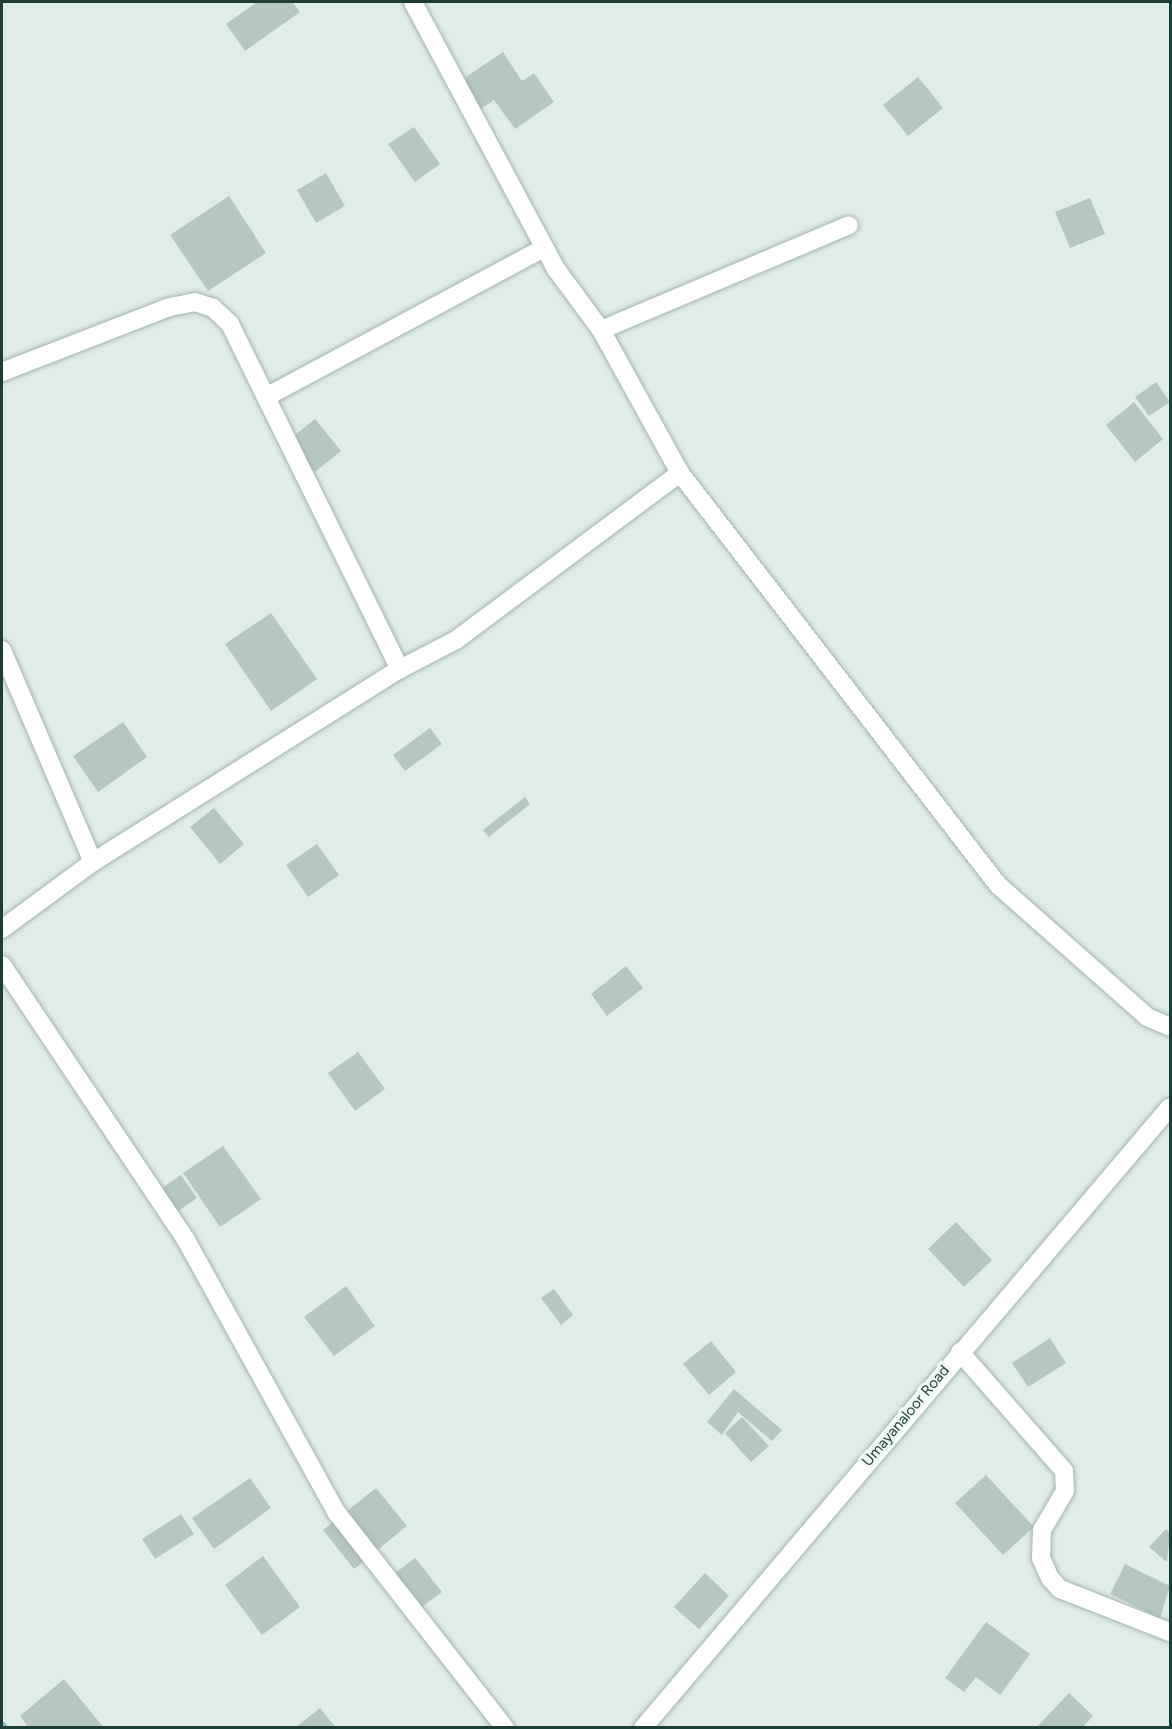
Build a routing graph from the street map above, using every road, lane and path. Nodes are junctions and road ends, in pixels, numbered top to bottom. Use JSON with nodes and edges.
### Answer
{"nodes":[{"id":1,"x":413,"y":2,"type":"edge"},
{"id":2,"x":849,"y":225,"type":"dead end"},
{"id":3,"x":544,"y":248,"type":"junction"},
{"id":4,"x":601,"y":330,"type":"junction"},
{"id":5,"x":2,"y":372,"type":"edge"},
{"id":6,"x":266,"y":397,"type":"junction"},
{"id":7,"x":680,"y":474,"type":"junction"},
{"id":8,"x":2,"y":650,"type":"edge"},
{"id":9,"x":400,"y":669,"type":"junction"},
{"id":10,"x":93,"y":862,"type":"junction"},
{"id":11,"x":2,"y":929,"type":"edge"},
{"id":12,"x":2,"y":965,"type":"edge"},
{"id":13,"x":1170,"y":1027,"type":"edge"},
{"id":14,"x":1170,"y":1107,"type":"edge"},
{"id":15,"x":960,"y":1352,"type":"junction"},
{"id":16,"x":1170,"y":1632,"type":"edge"},
{"id":17,"x":505,"y":1728,"type":"edge"},
{"id":18,"x":643,"y":1728,"type":"edge"}],
"edges":[{"from":1,"to":3,"type":"street"},
{"from":2,"to":4,"type":"street"},
{"from":3,"to":4,"type":"street"},
{"from":3,"to":6,"type":"street"},
{"from":4,"to":7,"type":"street"},
{"from":5,"to":6,"type":"street"},
{"from":6,"to":9,"type":"street"},
{"from":7,"to":9,"type":"street"},
{"from":7,"to":13,"type":"street"},
{"from":8,"to":10,"type":"street"},
{"from":9,"to":10,"type":"street"},
{"from":10,"to":11,"type":"street"},
{"from":12,"to":17,"type":"street"},
{"from":14,"to":15,"type":"street","name":"Umayanaloor Road"},
{"from":15,"to":16,"type":"street"},
{"from":15,"to":18,"type":"street","name":"Umayanaloor Road"}]}
